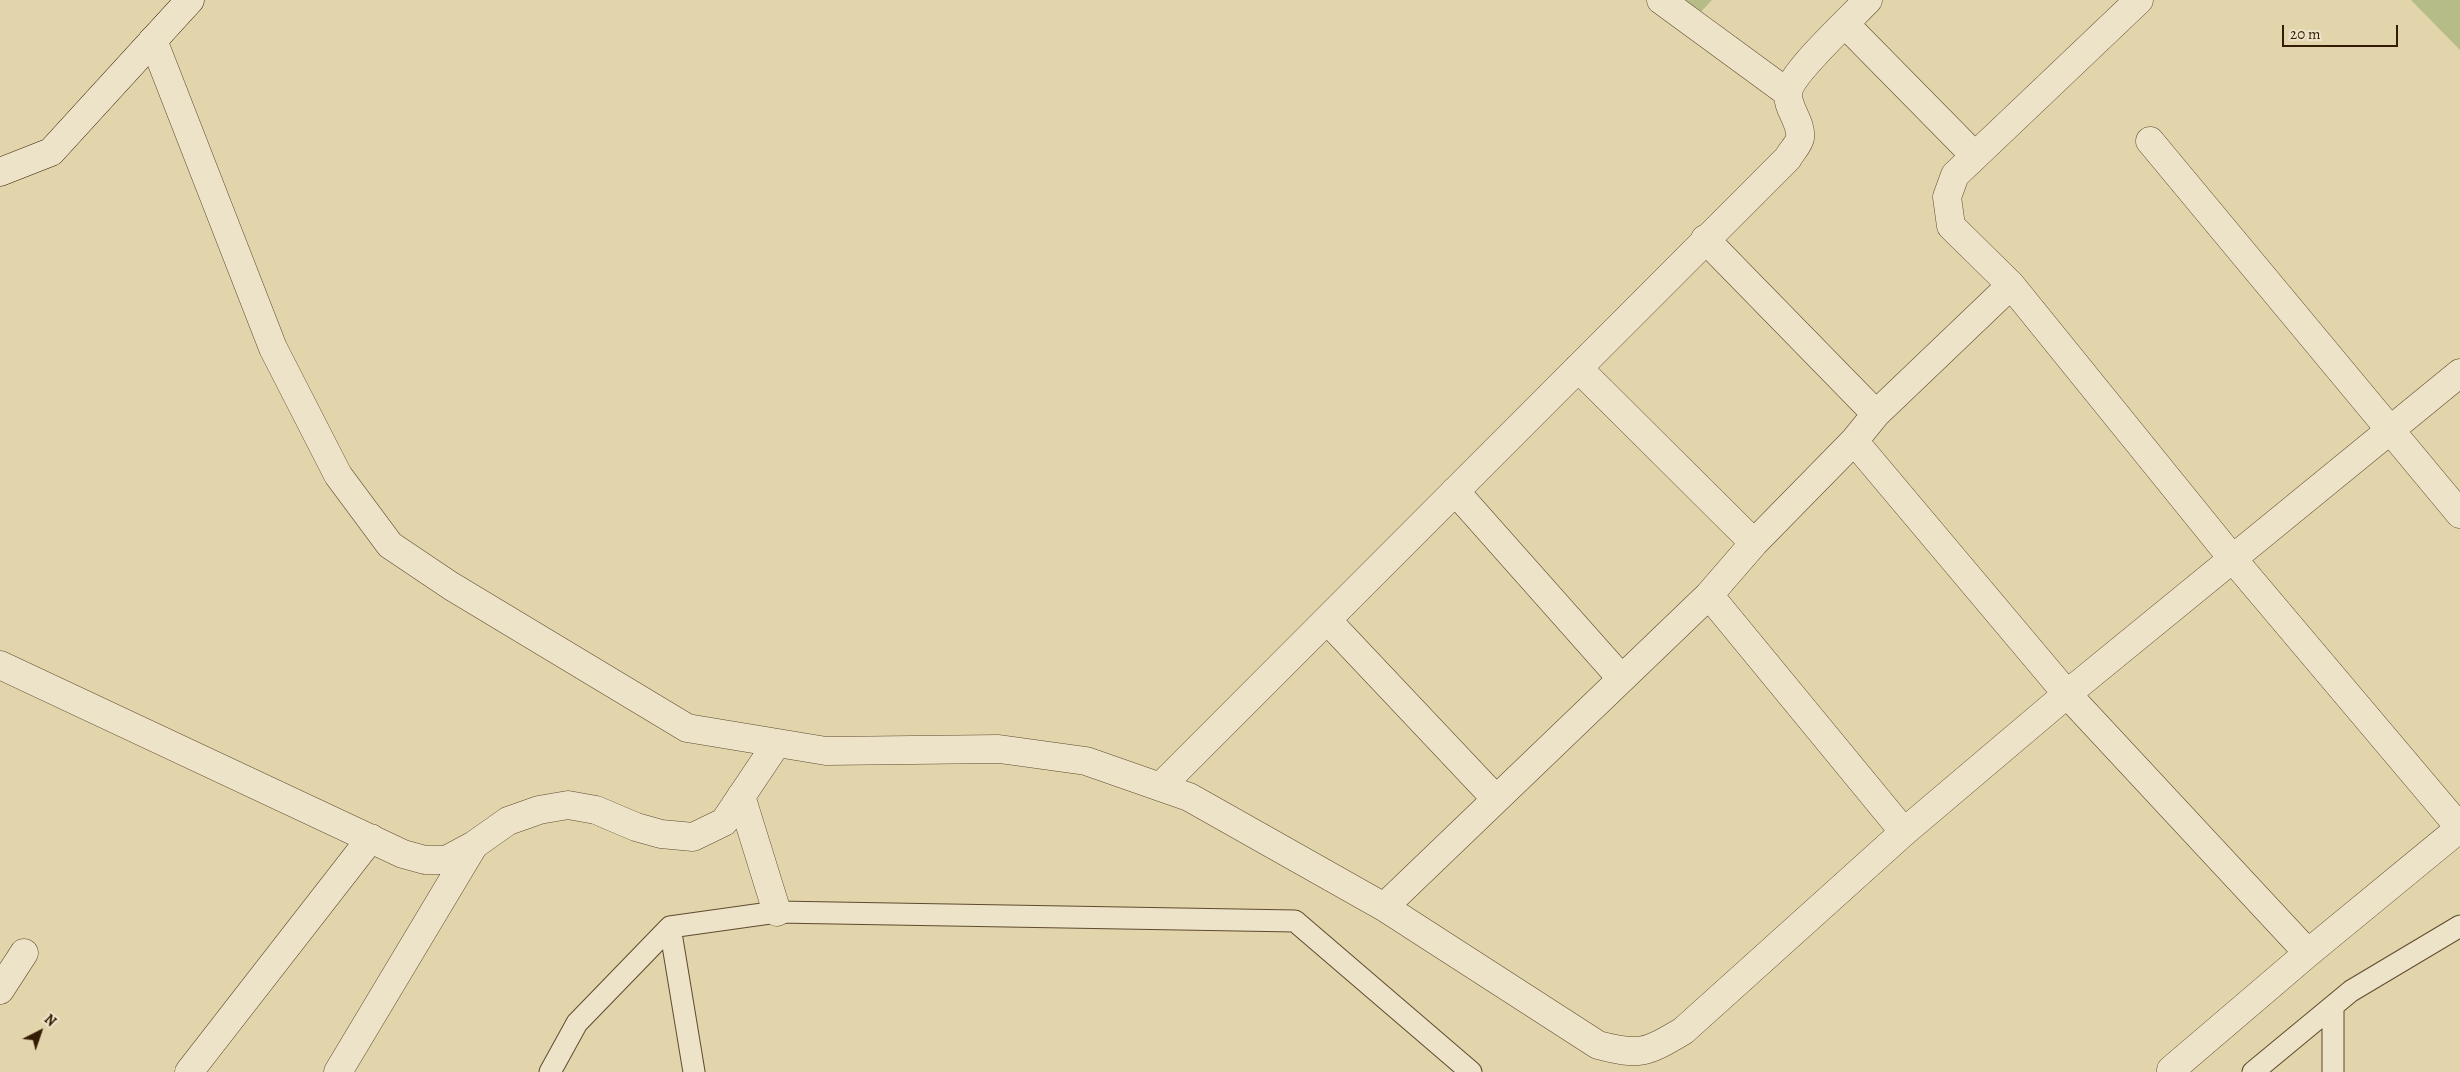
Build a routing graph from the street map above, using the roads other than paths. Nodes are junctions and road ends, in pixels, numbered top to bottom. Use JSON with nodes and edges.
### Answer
{"nodes":[{"id":1,"x":190,"y":0,"type":"edge"},
{"id":2,"x":1661,"y":0,"type":"edge"},
{"id":3,"x":1868,"y":0,"type":"edge"},
{"id":4,"x":2139,"y":0,"type":"edge"},
{"id":5,"x":1845,"y":24,"type":"junction"},
{"id":6,"x":153,"y":40,"type":"junction"},
{"id":7,"x":1788,"y":92,"type":"junction"},
{"id":8,"x":2150,"y":141,"type":"dead end"},
{"id":9,"x":1975,"y":156,"type":"junction"},
{"id":10,"x":0,"y":172,"type":"edge"},
{"id":11,"x":1705,"y":240,"type":"junction"},
{"id":12,"x":2011,"y":285,"type":"junction"},
{"id":13,"x":1578,"y":368,"type":"junction"},
{"id":14,"x":2460,"y":373,"type":"edge"},
{"id":15,"x":1876,"y":414,"type":"junction"},
{"id":16,"x":2392,"y":430,"type":"junction"},
{"id":17,"x":1854,"y":441,"type":"junction"},
{"id":18,"x":1455,"y":491,"type":"junction"},
{"id":19,"x":2460,"y":514,"type":"edge"},
{"id":20,"x":1754,"y":543,"type":"junction"},
{"id":21,"x":2232,"y":558,"type":"junction"},
{"id":22,"x":1709,"y":595,"type":"junction"},
{"id":23,"x":1327,"y":620,"type":"junction"},
{"id":24,"x":0,"y":665,"type":"edge"},
{"id":25,"x":1621,"y":678,"type":"junction"},
{"id":26,"x":2067,"y":694,"type":"junction"},
{"id":27,"x":777,"y":743,"type":"junction"},
{"id":28,"x":1160,"y":787,"type":"junction"},
{"id":29,"x":741,"y":796,"type":"junction"},
{"id":30,"x":1496,"y":798,"type":"junction"},
{"id":31,"x":2460,"y":828,"type":"edge"},
{"id":32,"x":1904,"y":832,"type":"junction"},
{"id":33,"x":371,"y":838,"type":"junction"},
{"id":34,"x":474,"y":845,"type":"junction"},
{"id":35,"x":1384,"y":906,"type":"junction"},
{"id":36,"x":777,"y":912,"type":"junction"},
{"id":37,"x":2460,"y":926,"type":"edge"},
{"id":38,"x":670,"y":927,"type":"junction"},
{"id":39,"x":24,"y":953,"type":"dead end"},
{"id":40,"x":2308,"y":953,"type":"junction"},
{"id":41,"x":0,"y":990,"type":"edge"},
{"id":42,"x":2333,"y":1006,"type":"junction"},
{"id":43,"x":1682,"y":1031,"type":"junction"},
{"id":44,"x":2172,"y":1070,"type":"dead end"},
{"id":45,"x":190,"y":1072,"type":"edge"},
{"id":46,"x":338,"y":1072,"type":"edge"},
{"id":47,"x":550,"y":1072,"type":"edge"},
{"id":48,"x":694,"y":1072,"type":"edge"},
{"id":49,"x":1471,"y":1072,"type":"edge"},
{"id":50,"x":1647,"y":1072,"type":"edge"},
{"id":51,"x":2253,"y":1072,"type":"edge"},
{"id":52,"x":2333,"y":1072,"type":"edge"}],
"edges":[{"from":1,"to":6,"type":"street"},
{"from":2,"to":7,"type":"street"},
{"from":3,"to":5,"type":"street"},
{"from":4,"to":9,"type":"street"},
{"from":5,"to":7,"type":"street"},
{"from":5,"to":9,"type":"street"},
{"from":6,"to":10,"type":"street"},
{"from":6,"to":27,"type":"street"},
{"from":7,"to":11,"type":"street"},
{"from":8,"to":16,"type":"street"},
{"from":9,"to":12,"type":"street"},
{"from":11,"to":13,"type":"street"},
{"from":11,"to":15,"type":"street"},
{"from":12,"to":15,"type":"street"},
{"from":12,"to":21,"type":"street"},
{"from":13,"to":18,"type":"street"},
{"from":13,"to":20,"type":"street"},
{"from":14,"to":16,"type":"street"},
{"from":15,"to":17,"type":"street"},
{"from":16,"to":19,"type":"street"},
{"from":16,"to":21,"type":"street"},
{"from":17,"to":20,"type":"street"},
{"from":17,"to":26,"type":"street"},
{"from":18,"to":23,"type":"street"},
{"from":18,"to":25,"type":"street"},
{"from":20,"to":22,"type":"street"},
{"from":21,"to":26,"type":"street"},
{"from":21,"to":31,"type":"street"},
{"from":22,"to":25,"type":"street"},
{"from":22,"to":32,"type":"street"},
{"from":23,"to":28,"type":"street"},
{"from":23,"to":30,"type":"street"},
{"from":24,"to":33,"type":"street"},
{"from":25,"to":30,"type":"street"},
{"from":26,"to":32,"type":"street"},
{"from":26,"to":40,"type":"street"},
{"from":27,"to":28,"type":"street"},
{"from":27,"to":29,"type":"street"},
{"from":28,"to":35,"type":"street"},
{"from":29,"to":34,"type":"street"},
{"from":29,"to":36,"type":"street"},
{"from":30,"to":35,"type":"street"},
{"from":31,"to":40,"type":"street"},
{"from":32,"to":43,"type":"street"},
{"from":33,"to":34,"type":"street"},
{"from":33,"to":45,"type":"street"},
{"from":34,"to":46,"type":"street"},
{"from":35,"to":43,"type":"street"},
{"from":36,"to":38,"type":"lane"},
{"from":36,"to":49,"type":"lane"},
{"from":37,"to":42,"type":"lane"},
{"from":38,"to":47,"type":"lane"},
{"from":38,"to":48,"type":"lane"},
{"from":39,"to":41,"type":"street"},
{"from":40,"to":44,"type":"street"},
{"from":42,"to":51,"type":"lane"},
{"from":42,"to":52,"type":"lane"},
{"from":43,"to":50,"type":"street"}]}
